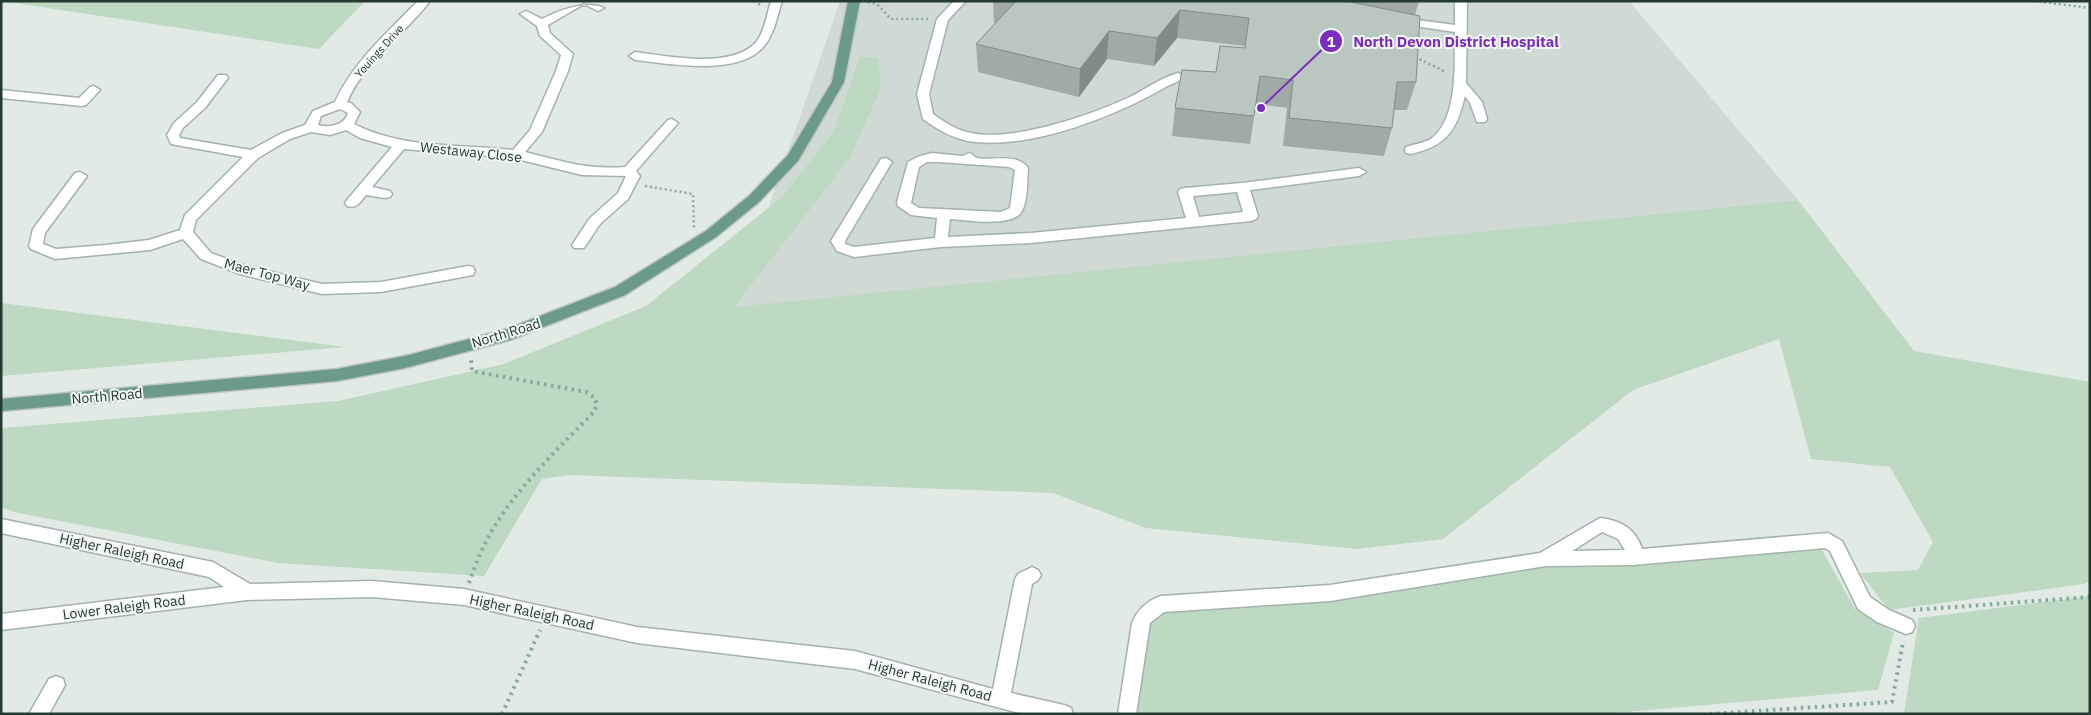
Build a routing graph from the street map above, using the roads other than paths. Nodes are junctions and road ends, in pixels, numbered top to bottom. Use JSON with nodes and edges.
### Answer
{"nodes":[{"id":1,"x":425,"y":1,"type":"edge"},
{"id":2,"x":582,"y":1,"type":"edge"},
{"id":3,"x":587,"y":1,"type":"edge"},
{"id":4,"x":777,"y":1,"type":"edge"},
{"id":5,"x":854,"y":1,"type":"edge"},
{"id":6,"x":960,"y":1,"type":"edge"},
{"id":7,"x":1461,"y":1,"type":"edge"},
{"id":8,"x":598,"y":8,"type":"dead end"},
{"id":9,"x":526,"y":14,"type":"dead end"},
{"id":10,"x":1392,"y":20,"type":"edge"},
{"id":11,"x":542,"y":24,"type":"junction"},
{"id":12,"x":1461,"y":29,"type":"junction"},
{"id":13,"x":635,"y":56,"type":"dead end"},
{"id":14,"x":1178,"y":77,"type":"dead end"},
{"id":15,"x":222,"y":78,"type":"dead end"},
{"id":16,"x":1460,"y":83,"type":"junction"},
{"id":17,"x":94,"y":90,"type":"dead end"},
{"id":18,"x":1,"y":94,"type":"edge"},
{"id":19,"x":340,"y":105,"type":"junction"},
{"id":20,"x":1481,"y":119,"type":"dead end"},
{"id":21,"x":672,"y":123,"type":"dead end"},
{"id":22,"x":345,"y":126,"type":"junction"},
{"id":23,"x":312,"y":127,"type":"junction"},
{"id":24,"x":974,"y":137,"type":"junction"},
{"id":25,"x":400,"y":145,"type":"junction"},
{"id":26,"x":1411,"y":150,"type":"dead end"},
{"id":27,"x":516,"y":154,"type":"junction"},
{"id":28,"x":253,"y":155,"type":"junction"},
{"id":29,"x":969,"y":159,"type":"junction"},
{"id":30,"x":886,"y":162,"type":"dead end"},
{"id":31,"x":1359,"y":172,"type":"dead end"},
{"id":32,"x":80,"y":176,"type":"dead end"},
{"id":33,"x":629,"y":177,"type":"junction"},
{"id":34,"x":1242,"y":187,"type":"junction"},
{"id":35,"x":363,"y":190,"type":"junction"},
{"id":36,"x":385,"y":194,"type":"dead end"},
{"id":37,"x":352,"y":204,"type":"dead end"},
{"id":38,"x":944,"y":214,"type":"junction"},
{"id":39,"x":1194,"y":222,"type":"junction"},
{"id":40,"x":186,"y":232,"type":"junction"},
{"id":41,"x":941,"y":242,"type":"junction"},
{"id":42,"x":579,"y":245,"type":"dead end"},
{"id":43,"x":468,"y":271,"type":"dead end"},
{"id":44,"x":1,"y":405,"type":"edge"},
{"id":45,"x":1,"y":526,"type":"edge"},
{"id":46,"x":1633,"y":556,"type":"junction"},
{"id":47,"x":1543,"y":560,"type":"junction"},
{"id":48,"x":1032,"y":575,"type":"dead end"},
{"id":49,"x":247,"y":592,"type":"junction"},
{"id":50,"x":1,"y":622,"type":"edge"},
{"id":51,"x":1906,"y":626,"type":"road end"},
{"id":52,"x":56,"y":685,"type":"dead end"},
{"id":53,"x":1000,"y":700,"type":"junction"},
{"id":54,"x":38,"y":714,"type":"edge"},
{"id":55,"x":1064,"y":714,"type":"edge"},
{"id":56,"x":1127,"y":714,"type":"edge"}],
"edges":[{"from":1,"to":19,"type":"street","name":"Youings Drive"},
{"from":2,"to":11,"type":"street"},
{"from":3,"to":8,"type":"street"},
{"from":4,"to":13,"type":"street"},
{"from":5,"to":44,"type":"main road","name":"North Road"},
{"from":6,"to":24,"type":"street"},
{"from":7,"to":12,"type":"street"},
{"from":9,"to":11,"type":"street"},
{"from":10,"to":12,"type":"street"},
{"from":11,"to":27,"type":"street"},
{"from":12,"to":16,"type":"street"},
{"from":14,"to":24,"type":"street"},
{"from":15,"to":28,"type":"street"},
{"from":16,"to":20,"type":"street"},
{"from":16,"to":26,"type":"street"},
{"from":17,"to":18,"type":"street"},
{"from":19,"to":22,"type":"street"},
{"from":19,"to":23,"type":"street"},
{"from":21,"to":33,"type":"street"},
{"from":22,"to":23,"type":"street"},
{"from":22,"to":25,"type":"street","name":"Westaway Close"},
{"from":23,"to":28,"type":"street"},
{"from":24,"to":29,"type":"street"},
{"from":25,"to":27,"type":"street","name":"Westaway Close"},
{"from":25,"to":35,"type":"street"},
{"from":27,"to":33,"type":"street","name":"Westaway Close"},
{"from":28,"to":40,"type":"street"},
{"from":29,"to":38,"type":"street"},
{"from":29,"to":38,"type":"street"},
{"from":30,"to":41,"type":"street"},
{"from":31,"to":34,"type":"street"},
{"from":32,"to":40,"type":"street"},
{"from":33,"to":42,"type":"street"},
{"from":34,"to":39,"type":"street"},
{"from":34,"to":39,"type":"street"},
{"from":35,"to":36,"type":"street"},
{"from":35,"to":37,"type":"street"},
{"from":38,"to":41,"type":"street"},
{"from":39,"to":41,"type":"street"},
{"from":40,"to":43,"type":"street","name":"Maer Top Way"},
{"from":45,"to":49,"type":"street","name":"Higher Raleigh Road"},
{"from":46,"to":47,"type":"street"},
{"from":46,"to":47,"type":"street"},
{"from":46,"to":51,"type":"street"},
{"from":47,"to":56,"type":"street"},
{"from":48,"to":53,"type":"street"},
{"from":49,"to":50,"type":"street","name":"Lower Raleigh Road"},
{"from":49,"to":53,"type":"street","name":"Higher Raleigh Road"},
{"from":52,"to":54,"type":"street"},
{"from":53,"to":55,"type":"street","name":"Higher Raleigh Road"}]}
